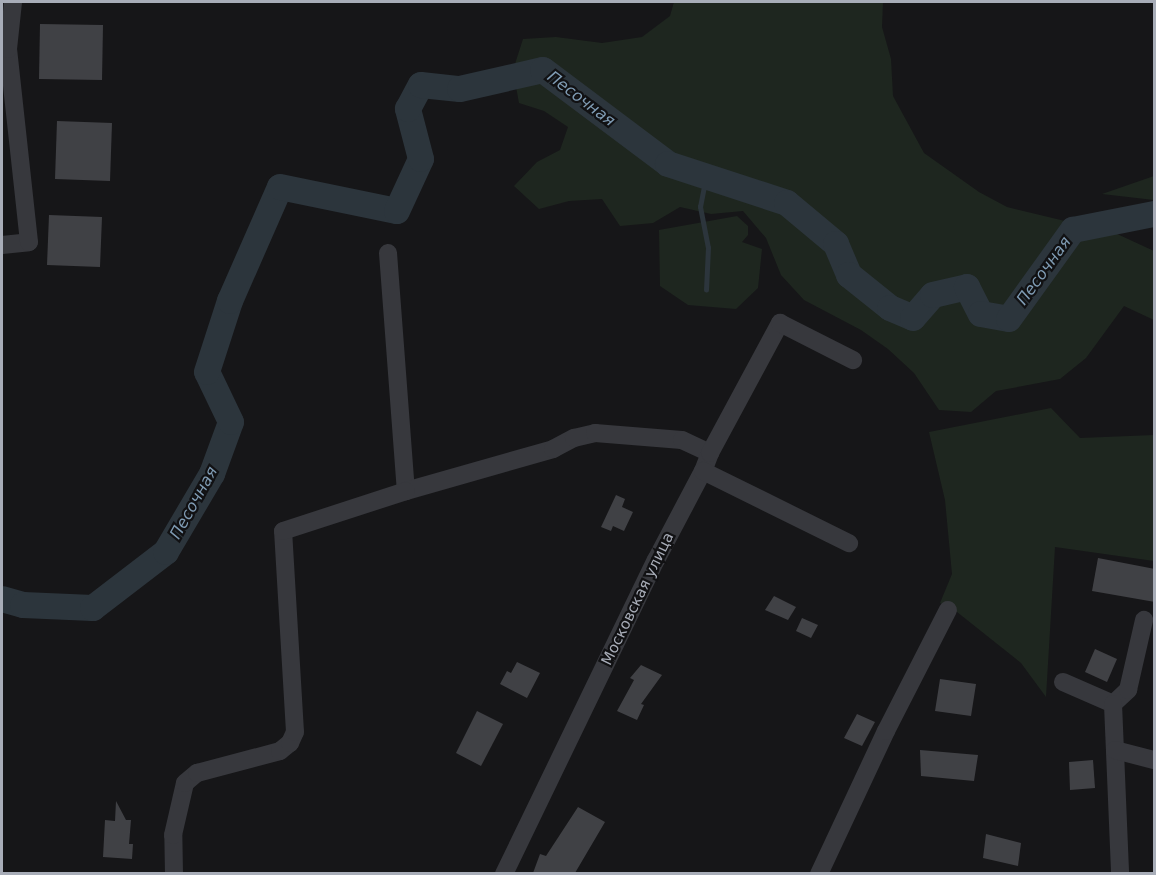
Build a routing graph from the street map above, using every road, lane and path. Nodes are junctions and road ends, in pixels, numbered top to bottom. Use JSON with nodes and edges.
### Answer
{"nodes":[{"id":1,"x":12,"y":2,"type":"edge"},
{"id":2,"x":2,"y":245,"type":"edge"},
{"id":3,"x":388,"y":253,"type":"dead end"},
{"id":4,"x":853,"y":360,"type":"dead end"},
{"id":5,"x":710,"y":453,"type":"junction"},
{"id":6,"x":703,"y":471,"type":"junction"},
{"id":7,"x":406,"y":491,"type":"junction"},
{"id":8,"x":849,"y":543,"type":"dead end"},
{"id":9,"x":948,"y":610,"type":"dead end"},
{"id":10,"x":1144,"y":620,"type":"dead end"},
{"id":11,"x":1063,"y":682,"type":"dead end"},
{"id":12,"x":1113,"y":704,"type":"junction"},
{"id":13,"x":1115,"y":750,"type":"junction"},
{"id":14,"x":1155,"y":760,"type":"edge"},
{"id":15,"x":174,"y":873,"type":"edge"},
{"id":16,"x":504,"y":873,"type":"edge"},
{"id":17,"x":819,"y":873,"type":"edge"},
{"id":18,"x":1119,"y":873,"type":"edge"}],
"edges":[{"from":1,"to":2,"type":"street"},
{"from":3,"to":7,"type":"street"},
{"from":4,"to":5,"type":"street","name":"Московская улица"},
{"from":5,"to":6,"type":"street","name":"Московская улица"},
{"from":5,"to":7,"type":"street"},
{"from":6,"to":8,"type":"street"},
{"from":6,"to":16,"type":"street","name":"Московская улица"},
{"from":7,"to":15,"type":"street"},
{"from":9,"to":17,"type":"street"},
{"from":10,"to":12,"type":"street"},
{"from":11,"to":12,"type":"street"},
{"from":12,"to":13,"type":"street"},
{"from":13,"to":14,"type":"street"},
{"from":13,"to":18,"type":"street"}]}
